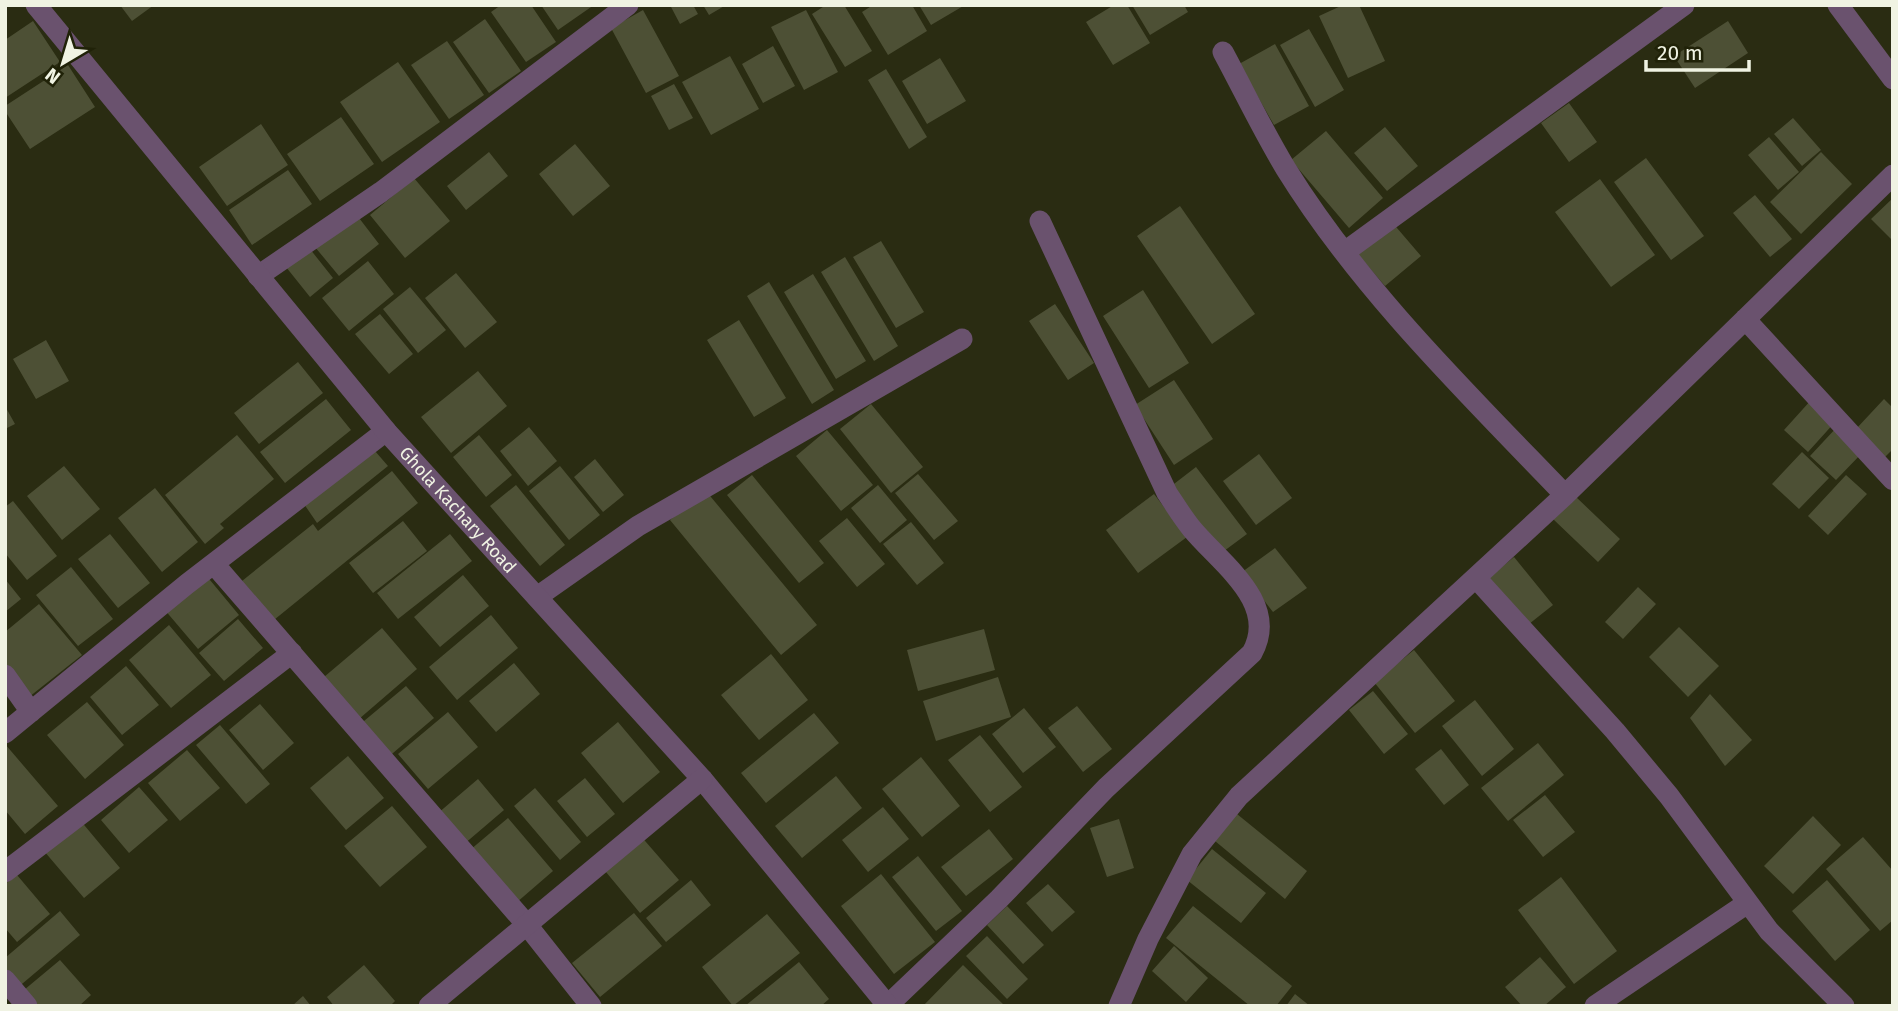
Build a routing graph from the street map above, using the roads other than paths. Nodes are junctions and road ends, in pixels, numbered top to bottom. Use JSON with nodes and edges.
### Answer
{"nodes":[{"id":1,"x":628,"y":5,"type":"edge"},
{"id":2,"x":1684,"y":5,"type":"edge"},
{"id":3,"x":1838,"y":5,"type":"edge"},
{"id":4,"x":39,"y":6,"type":"edge"},
{"id":5,"x":1223,"y":52,"type":"dead end"},
{"id":6,"x":1893,"y":79,"type":"edge"},
{"id":7,"x":1893,"y":176,"type":"edge"},
{"id":8,"x":1040,"y":221,"type":"dead end"},
{"id":9,"x":1346,"y":251,"type":"junction"},
{"id":10,"x":258,"y":276,"type":"junction"},
{"id":11,"x":1745,"y":320,"type":"junction"},
{"id":12,"x":962,"y":339,"type":"dead end"},
{"id":13,"x":386,"y":431,"type":"junction"},
{"id":14,"x":1893,"y":480,"type":"edge"},
{"id":15,"x":1565,"y":495,"type":"junction"},
{"id":16,"x":214,"y":564,"type":"junction"},
{"id":17,"x":1476,"y":578,"type":"junction"},
{"id":18,"x":537,"y":597,"type":"junction"},
{"id":19,"x":292,"y":653,"type":"junction"},
{"id":20,"x":5,"y":675,"type":"edge"},
{"id":21,"x":31,"y":712,"type":"junction"},
{"id":22,"x":5,"y":733,"type":"edge"},
{"id":23,"x":702,"y":779,"type":"junction"},
{"id":24,"x":5,"y":872,"type":"edge"},
{"id":25,"x":1746,"y":904,"type":"junction"},
{"id":26,"x":527,"y":925,"type":"junction"},
{"id":27,"x":5,"y":981,"type":"edge"},
{"id":28,"x":888,"y":1005,"type":"edge"},
{"id":29,"x":27,"y":1006,"type":"edge"},
{"id":30,"x":429,"y":1006,"type":"edge"},
{"id":31,"x":591,"y":1006,"type":"edge"},
{"id":32,"x":1119,"y":1006,"type":"edge"},
{"id":33,"x":1595,"y":1006,"type":"edge"},
{"id":34,"x":1844,"y":1006,"type":"edge"}],
"edges":[{"from":1,"to":10,"type":"street"},
{"from":2,"to":9,"type":"street"},
{"from":3,"to":6,"type":"street"},
{"from":4,"to":10,"type":"street","name":"Ghola Kachary Road"},
{"from":5,"to":9,"type":"street"},
{"from":7,"to":11,"type":"street"},
{"from":8,"to":28,"type":"street"},
{"from":9,"to":15,"type":"street"},
{"from":10,"to":13,"type":"street","name":"Ghola Kachary Road"},
{"from":11,"to":14,"type":"street"},
{"from":11,"to":15,"type":"street"},
{"from":12,"to":18,"type":"street"},
{"from":13,"to":16,"type":"street"},
{"from":13,"to":18,"type":"street","name":"Ghola Kachary Road"},
{"from":15,"to":17,"type":"street"},
{"from":16,"to":19,"type":"street"},
{"from":16,"to":21,"type":"street"},
{"from":17,"to":25,"type":"street"},
{"from":17,"to":32,"type":"street"},
{"from":18,"to":23,"type":"street","name":"Ghola Kachary Road"},
{"from":19,"to":24,"type":"street"},
{"from":19,"to":26,"type":"street"},
{"from":20,"to":21,"type":"street"},
{"from":21,"to":22,"type":"street"},
{"from":23,"to":26,"type":"street"},
{"from":23,"to":28,"type":"street","name":"Ghola Kachary Road"},
{"from":25,"to":33,"type":"street"},
{"from":25,"to":34,"type":"street"},
{"from":26,"to":30,"type":"street"},
{"from":26,"to":31,"type":"street"},
{"from":27,"to":29,"type":"street"}]}
